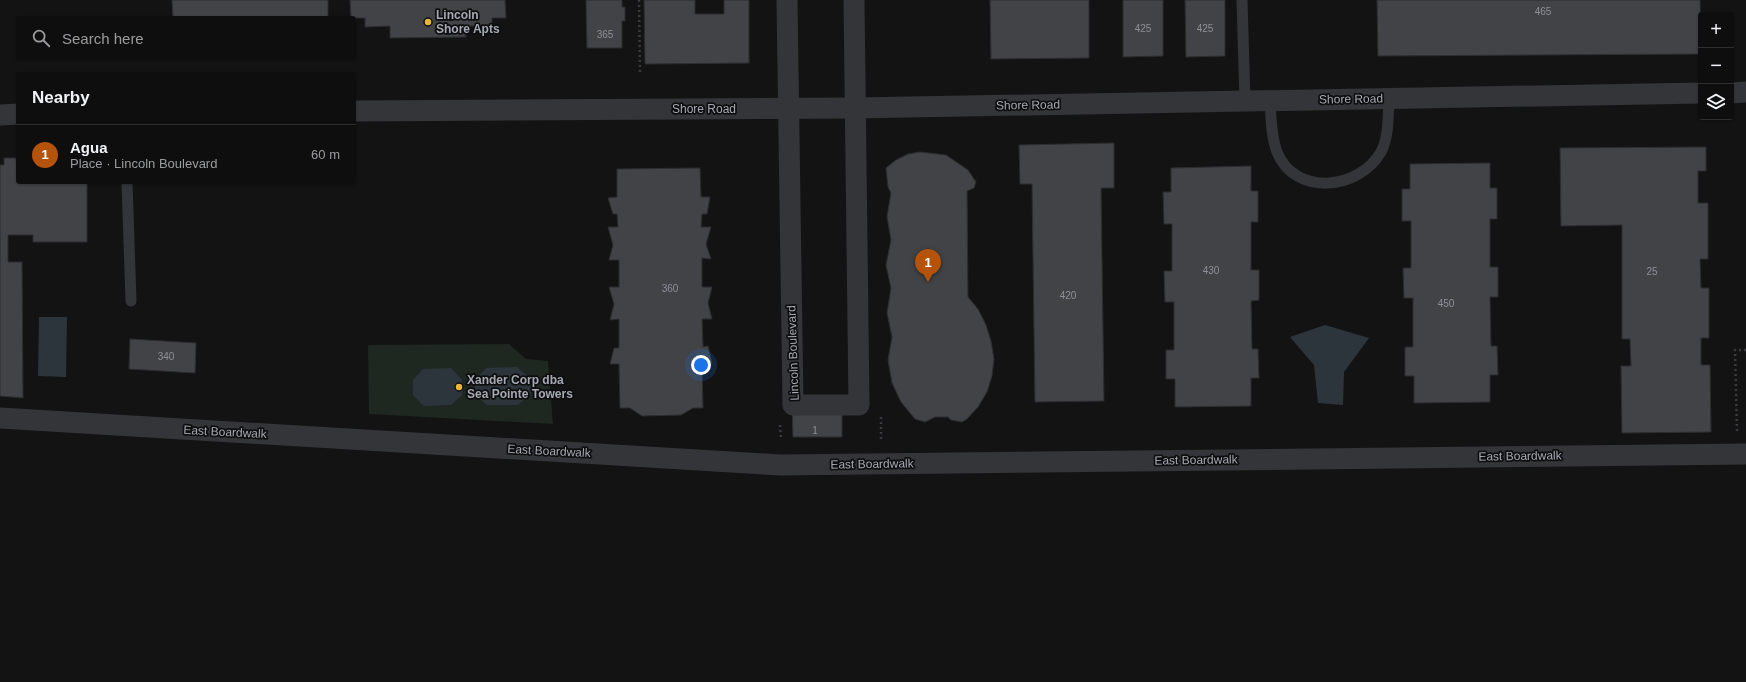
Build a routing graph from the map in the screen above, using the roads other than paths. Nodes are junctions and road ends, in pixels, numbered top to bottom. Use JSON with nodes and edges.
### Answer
{"nodes":[{"id":1,"x":787,"y":0,"type":"edge"},
{"id":2,"x":854,"y":0,"type":"edge"},
{"id":3,"x":1242,"y":0,"type":"edge"},
{"id":4,"x":1746,"y":92,"type":"edge"},
{"id":5,"x":1698,"y":93,"type":"edge"},
{"id":6,"x":1734,"y":93,"type":"edge"},
{"id":7,"x":1388,"y":98,"type":"junction"},
{"id":8,"x":1245,"y":101,"type":"junction"},
{"id":9,"x":1270,"y":101,"type":"junction"},
{"id":10,"x":789,"y":108,"type":"junction"},
{"id":11,"x":855,"y":108,"type":"junction"},
{"id":12,"x":356,"y":111,"type":"edge"},
{"id":13,"x":0,"y":114,"type":"edge"},
{"id":14,"x":16,"y":114,"type":"edge"},
{"id":15,"x":127,"y":184,"type":"edge"},
{"id":16,"x":131,"y":301,"type":"dead end"},
{"id":17,"x":0,"y":418,"type":"edge"},
{"id":18,"x":1742,"y":454,"type":"edge"}],
"edges":[{"from":1,"to":10,"type":"street","name":"Lincoln Boulevard"},
{"from":2,"to":11,"type":"street","name":"Lincoln Boulevard"},
{"from":3,"to":8,"type":"lane"},
{"from":4,"to":6,"type":"street"},
{"from":5,"to":7,"type":"street","name":"Shore Road"},
{"from":7,"to":9,"type":"street","name":"Shore Road"},
{"from":7,"to":9,"type":"lane"},
{"from":8,"to":9,"type":"street","name":"Shore Road"},
{"from":8,"to":11,"type":"street","name":"Shore Road"},
{"from":10,"to":11,"type":"street","name":"Shore Road"},
{"from":10,"to":11,"type":"street","name":"Lincoln Boulevard"},
{"from":10,"to":12,"type":"street","name":"Shore Road"},
{"from":13,"to":14,"type":"street"},
{"from":15,"to":16,"type":"lane"},
{"from":17,"to":18,"type":"street","name":"East Boardwalk"}]}
